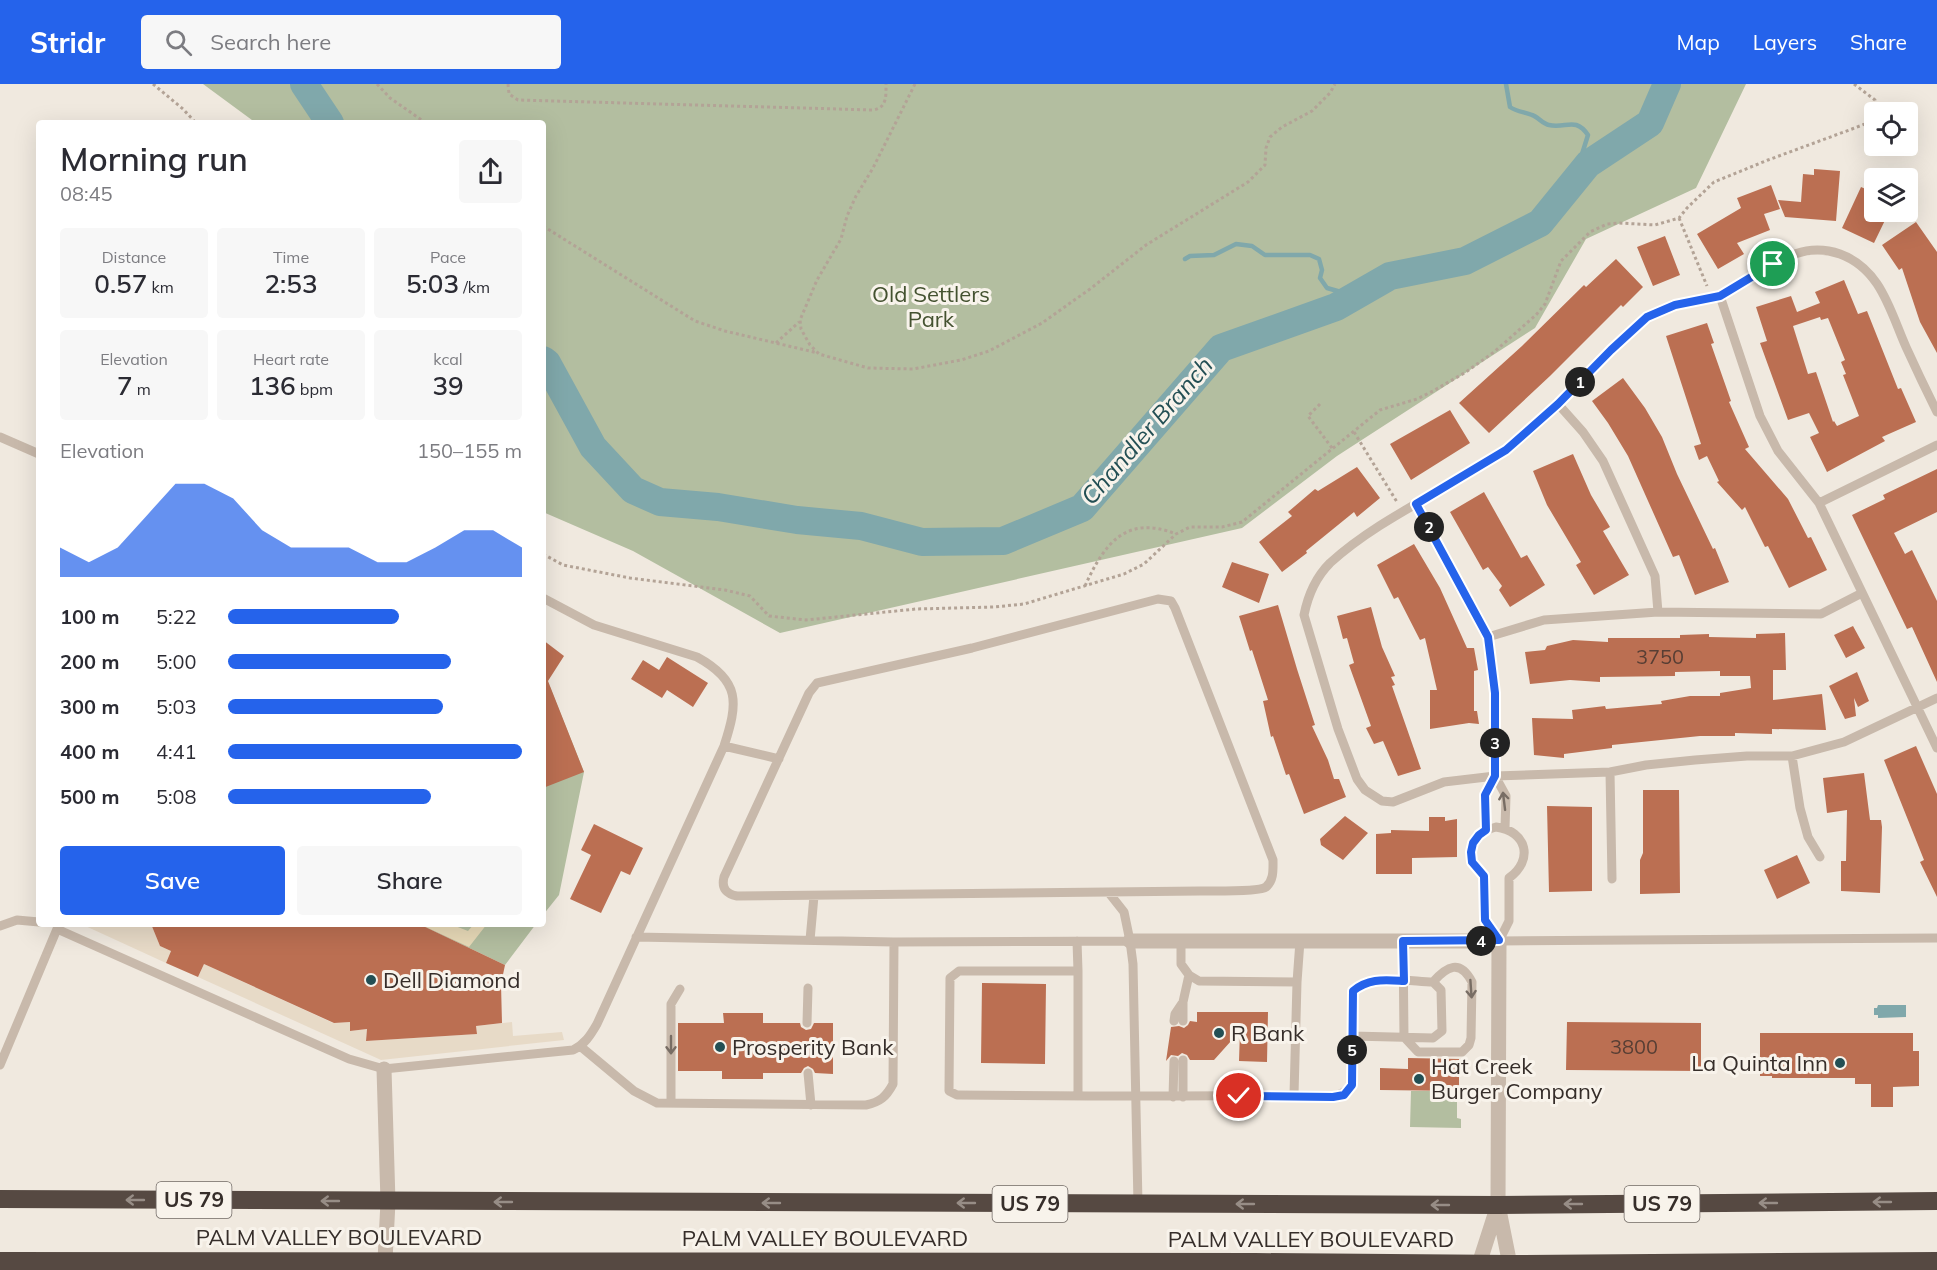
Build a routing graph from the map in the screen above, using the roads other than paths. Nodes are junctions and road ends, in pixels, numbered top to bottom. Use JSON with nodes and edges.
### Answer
{"nodes":[{"id":1,"x":1715,"y":297,"type":"junction"},
{"id":2,"x":1558,"y":404,"type":"junction"},
{"id":3,"x":1937,"y":412,"type":"edge"},
{"id":4,"x":0,"y":437,"type":"edge"},
{"id":5,"x":1937,"y":445,"type":"edge"},
{"id":6,"x":36,"y":453,"type":"edge"},
{"id":7,"x":1416,"y":504,"type":"junction"},
{"id":8,"x":1819,"y":504,"type":"junction"},
{"id":9,"x":1862,"y":593,"type":"junction"},
{"id":10,"x":546,"y":600,"type":"edge"},
{"id":11,"x":1658,"y":612,"type":"junction"},
{"id":12,"x":1488,"y":637,"type":"junction"},
{"id":13,"x":1937,"y":698,"type":"edge"},
{"id":14,"x":1918,"y":707,"type":"junction"},
{"id":15,"x":724,"y":746,"type":"junction"},
{"id":16,"x":1937,"y":748,"type":"edge"},
{"id":17,"x":1792,"y":756,"type":"junction"},
{"id":18,"x":778,"y":759,"type":"junction"},
{"id":19,"x":1610,"y":772,"type":"junction"},
{"id":20,"x":1495,"y":776,"type":"junction"},
{"id":21,"x":1505,"y":828,"type":"junction"},
{"id":22,"x":1486,"y":830,"type":"junction"},
{"id":23,"x":1820,"y":858,"type":"dead end"},
{"id":24,"x":1612,"y":879,"type":"dead end"},
{"id":25,"x":1109,"y":893,"type":"junction"},
{"id":26,"x":814,"y":896,"type":"junction"},
{"id":27,"x":36,"y":923,"type":"edge"},
{"id":28,"x":0,"y":926,"type":"edge"},
{"id":29,"x":58,"y":927,"type":"edge"},
{"id":30,"x":636,"y":937,"type":"junction"},
{"id":31,"x":1937,"y":938,"type":"edge"},
{"id":32,"x":810,"y":940,"type":"junction"},
{"id":33,"x":1499,"y":940,"type":"junction"},
{"id":34,"x":1077,"y":941,"type":"junction"},
{"id":35,"x":1130,"y":941,"type":"junction"},
{"id":36,"x":1181,"y":941,"type":"junction"},
{"id":37,"x":1300,"y":941,"type":"junction"},
{"id":38,"x":1403,"y":941,"type":"junction"},
{"id":39,"x":894,"y":942,"type":"junction"},
{"id":40,"x":1078,"y":971,"type":"junction"},
{"id":41,"x":1189,"y":975,"type":"junction"},
{"id":42,"x":1404,"y":981,"type":"junction"},
{"id":43,"x":1297,"y":982,"type":"junction"},
{"id":44,"x":1433,"y":982,"type":"junction"},
{"id":45,"x":808,"y":988,"type":"dead end"},
{"id":46,"x":680,"y":989,"type":"dead end"},
{"id":47,"x":1179,"y":1021,"type":"dead end"},
{"id":48,"x":807,"y":1023,"type":"dead end"},
{"id":49,"x":1353,"y":1036,"type":"junction"},
{"id":50,"x":1404,"y":1037,"type":"junction"},
{"id":51,"x":580,"y":1046,"type":"junction"},
{"id":52,"x":1178,"y":1060,"type":"dead end"},
{"id":53,"x":0,"y":1065,"type":"edge"},
{"id":54,"x":384,"y":1069,"type":"junction"},
{"id":55,"x":808,"y":1073,"type":"dead end"},
{"id":56,"x":1294,"y":1095,"type":"junction"},
{"id":57,"x":1078,"y":1096,"type":"junction"},
{"id":58,"x":1136,"y":1097,"type":"junction"},
{"id":59,"x":1178,"y":1097,"type":"junction"},
{"id":60,"x":671,"y":1103,"type":"junction"},
{"id":61,"x":811,"y":1105,"type":"junction"},
{"id":62,"x":0,"y":1199,"type":"edge"},
{"id":63,"x":388,"y":1202,"type":"junction"},
{"id":64,"x":1937,"y":1202,"type":"edge"},
{"id":65,"x":1138,"y":1204,"type":"junction"},
{"id":66,"x":1498,"y":1205,"type":"junction"},
{"id":67,"x":385,"y":1260,"type":"junction"},
{"id":68,"x":0,"y":1261,"type":"edge"},
{"id":69,"x":1937,"y":1261,"type":"edge"},
{"id":70,"x":1479,"y":1267,"type":"edge"},
{"id":71,"x":1511,"y":1267,"type":"edge"}],
"edges":[{"from":1,"to":2,"type":"lane"},
{"from":1,"to":3,"type":"lane"},
{"from":1,"to":8,"type":"lane"},
{"from":2,"to":7,"type":"lane"},
{"from":2,"to":11,"type":"lane"},
{"from":4,"to":6,"type":"lane"},
{"from":5,"to":8,"type":"lane"},
{"from":7,"to":12,"type":"lane"},
{"from":7,"to":20,"type":"lane"},
{"from":8,"to":9,"type":"lane"},
{"from":9,"to":11,"type":"lane"},
{"from":9,"to":14,"type":"lane"},
{"from":10,"to":15,"type":"lane"},
{"from":11,"to":12,"type":"lane"},
{"from":12,"to":20,"type":"lane"},
{"from":13,"to":14,"type":"lane"},
{"from":14,"to":16,"type":"lane"},
{"from":14,"to":17,"type":"lane"},
{"from":15,"to":18,"type":"lane"},
{"from":15,"to":30,"type":"lane"},
{"from":17,"to":19,"type":"lane"},
{"from":17,"to":23,"type":"lane"},
{"from":18,"to":25,"type":"lane"},
{"from":18,"to":26,"type":"lane"},
{"from":19,"to":20,"type":"lane"},
{"from":19,"to":24,"type":"lane"},
{"from":21,"to":20,"type":"lane","one_way":true},
{"from":20,"to":22,"type":"lane"},
{"from":21,"to":22,"type":"lane"},
{"from":21,"to":33,"type":"lane"},
{"from":22,"to":33,"type":"lane"},
{"from":25,"to":26,"type":"lane"},
{"from":25,"to":35,"type":"lane"},
{"from":26,"to":32,"type":"lane"},
{"from":27,"to":28,"type":"lane"},
{"from":29,"to":53,"type":"lane"},
{"from":29,"to":54,"type":"lane"},
{"from":30,"to":32,"type":"lane"},
{"from":30,"to":51,"type":"lane"},
{"from":31,"to":33,"type":"lane"},
{"from":32,"to":39,"type":"lane"},
{"from":33,"to":38,"type":"street"},
{"from":33,"to":66,"type":"street"},
{"from":34,"to":35,"type":"lane"},
{"from":34,"to":39,"type":"lane"},
{"from":34,"to":40,"type":"lane"},
{"from":35,"to":36,"type":"street"},
{"from":35,"to":58,"type":"lane"},
{"from":36,"to":37,"type":"street"},
{"from":36,"to":41,"type":"lane"},
{"from":37,"to":38,"type":"street"},
{"from":37,"to":43,"type":"lane"},
{"from":38,"to":42,"type":"lane"},
{"from":39,"to":61,"type":"lane"},
{"from":40,"to":57,"type":"lane"},
{"from":40,"to":57,"type":"lane"},
{"from":41,"to":43,"type":"lane"},
{"from":41,"to":47,"type":"lane"},
{"from":42,"to":44,"type":"lane"},
{"from":42,"to":49,"type":"lane"},
{"from":42,"to":50,"type":"lane"},
{"from":43,"to":56,"type":"lane"},
{"from":44,"to":50,"type":"lane"},
{"from":44,"to":50,"type":"lane","one_way":true},
{"from":45,"to":48,"type":"lane"},
{"from":46,"to":60,"type":"lane","one_way":true},
{"from":49,"to":50,"type":"lane"},
{"from":49,"to":56,"type":"lane"},
{"from":51,"to":54,"type":"lane"},
{"from":51,"to":60,"type":"lane"},
{"from":52,"to":59,"type":"lane"},
{"from":54,"to":63,"type":"street"},
{"from":55,"to":61,"type":"lane"},
{"from":56,"to":59,"type":"lane"},
{"from":57,"to":58,"type":"lane"},
{"from":58,"to":59,"type":"lane"},
{"from":58,"to":65,"type":"lane"},
{"from":60,"to":61,"type":"lane"},
{"from":63,"to":62,"type":"highway","name":"PALM VALLEY BOULEVARD","number":"US 79","one_way":true},
{"from":65,"to":63,"type":"highway","name":"PALM VALLEY BOULEVARD","number":"US 79","one_way":true},
{"from":63,"to":67,"type":"street"},
{"from":64,"to":66,"type":"highway","name":"PALM VALLEY BOULEVARD","number":"US 79","one_way":true},
{"from":66,"to":65,"type":"highway","name":"PALM VALLEY BOULEVARD","number":"US 79","one_way":true},
{"from":66,"to":70,"type":"street"},
{"from":66,"to":71,"type":"street"},
{"from":67,"to":68,"type":"highway","name":"PALM VALLEY BOULEVARD"},
{"from":67,"to":70,"type":"highway","name":"PALM VALLEY BOULEVARD"},
{"from":69,"to":71,"type":"highway","name":"PALM VALLEY BOULEVARD"},
{"from":70,"to":71,"type":"highway","name":"PALM VALLEY BOULEVARD"}]}
